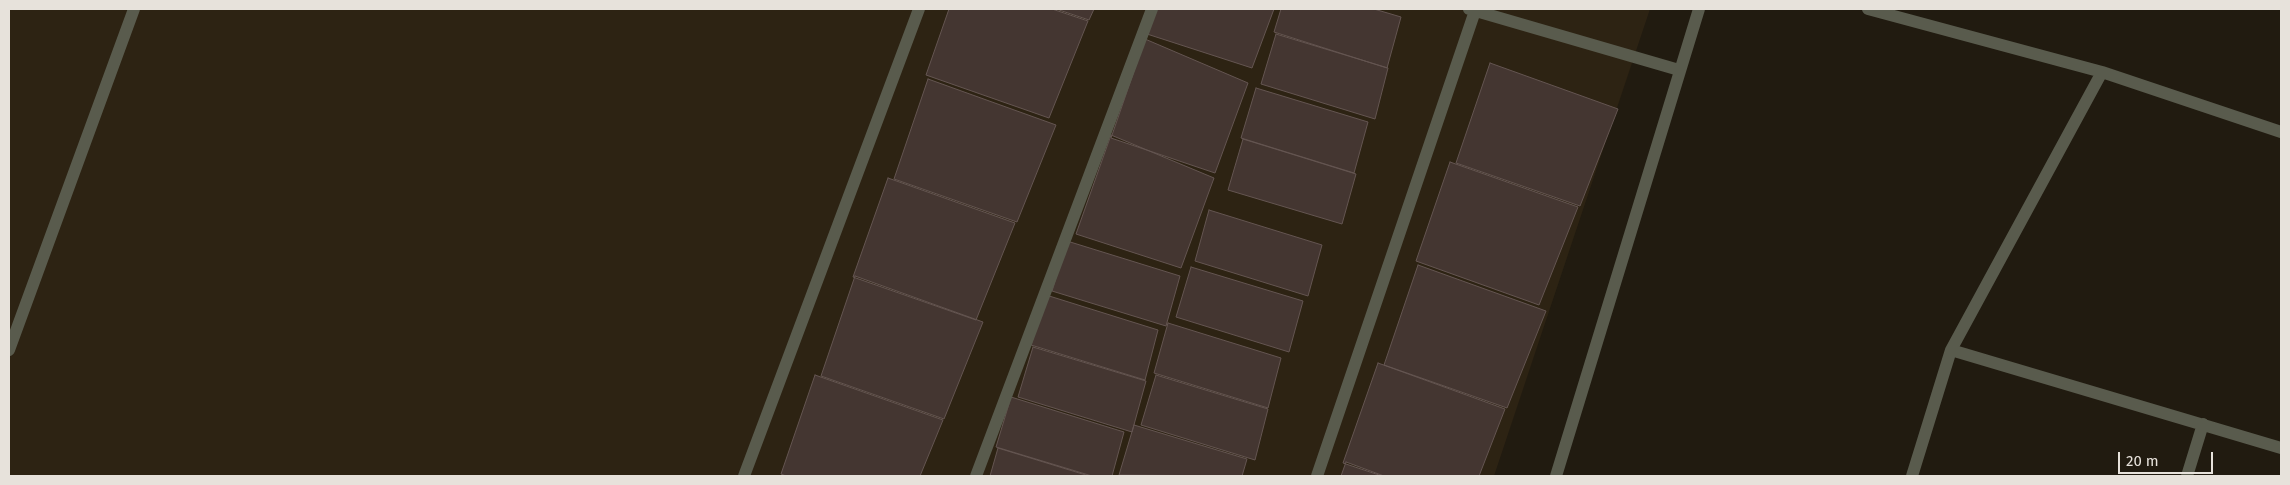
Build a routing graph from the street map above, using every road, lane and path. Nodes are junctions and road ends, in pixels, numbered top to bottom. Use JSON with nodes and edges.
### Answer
{"nodes":[{"id":1,"x":134,"y":9,"type":"edge"},
{"id":2,"x":919,"y":9,"type":"edge"},
{"id":3,"x":1152,"y":9,"type":"edge"},
{"id":4,"x":1699,"y":9,"type":"edge"},
{"id":5,"x":1868,"y":9,"type":"edge"},
{"id":6,"x":1472,"y":10,"type":"edge"},
{"id":7,"x":1679,"y":70,"type":"junction"},
{"id":8,"x":2102,"y":72,"type":"junction"},
{"id":9,"x":2281,"y":132,"type":"edge"},
{"id":10,"x":9,"y":350,"type":"edge"},
{"id":11,"x":1951,"y":350,"type":"junction"},
{"id":12,"x":2203,"y":424,"type":"junction"},
{"id":13,"x":2281,"y":448,"type":"edge"},
{"id":14,"x":744,"y":476,"type":"edge"},
{"id":15,"x":976,"y":476,"type":"edge"},
{"id":16,"x":1317,"y":476,"type":"edge"},
{"id":17,"x":1556,"y":476,"type":"edge"},
{"id":18,"x":1912,"y":476,"type":"edge"},
{"id":19,"x":2187,"y":476,"type":"edge"}],
"edges":[{"from":1,"to":10,"type":"street"},
{"from":2,"to":14,"type":"street"},
{"from":3,"to":15,"type":"street"},
{"from":4,"to":7,"type":"street"},
{"from":5,"to":8,"type":"street"},
{"from":6,"to":7,"type":"street"},
{"from":6,"to":16,"type":"street"},
{"from":7,"to":17,"type":"street"},
{"from":8,"to":9,"type":"street"},
{"from":8,"to":11,"type":"street"},
{"from":11,"to":12,"type":"street"},
{"from":11,"to":18,"type":"street"},
{"from":12,"to":13,"type":"street"},
{"from":12,"to":19,"type":"street"}]}
